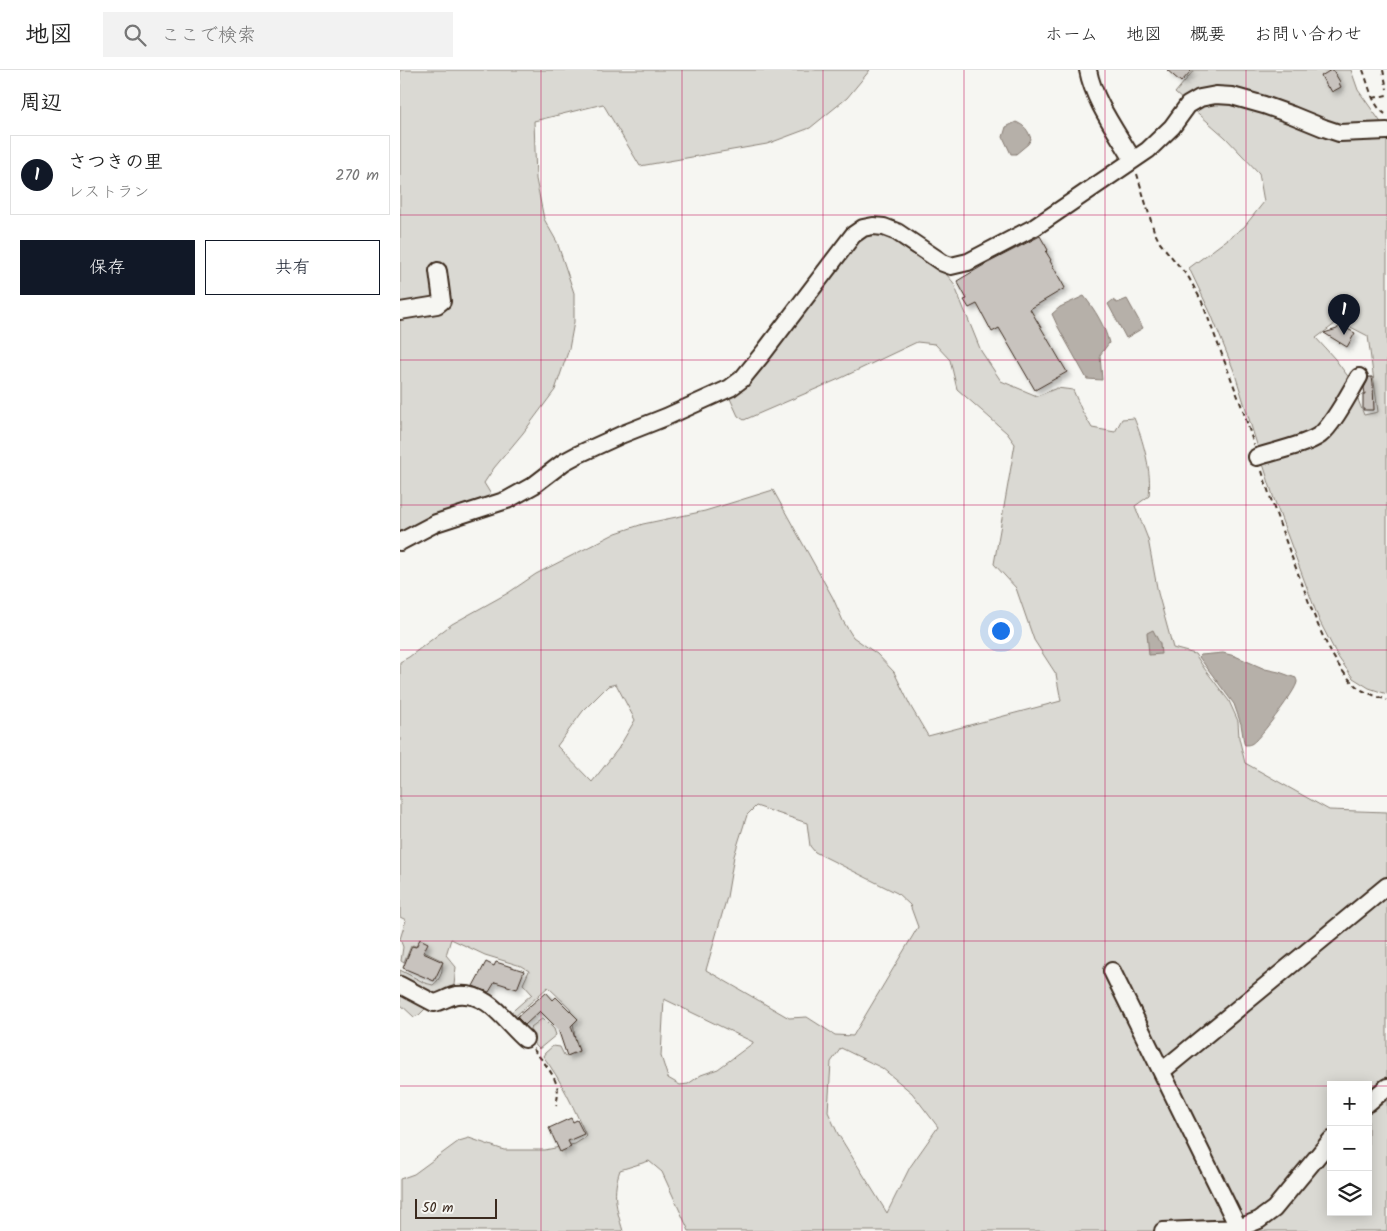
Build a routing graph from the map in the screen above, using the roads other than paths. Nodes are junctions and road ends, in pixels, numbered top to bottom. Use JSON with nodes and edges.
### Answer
{"nodes":[{"id":1,"x":1088,"y":70,"type":"edge"},
{"id":2,"x":1387,"y":131,"type":"edge"},
{"id":3,"x":1133,"y":160,"type":"junction"},
{"id":4,"x":438,"y":271,"type":"dead end"},
{"id":5,"x":400,"y":311,"type":"edge"},
{"id":6,"x":1359,"y":377,"type":"dead end"},
{"id":7,"x":1257,"y":457,"type":"road end"},
{"id":8,"x":400,"y":542,"type":"edge"},
{"id":9,"x":1387,"y":886,"type":"edge"},
{"id":10,"x":1112,"y":971,"type":"dead end"},
{"id":11,"x":400,"y":985,"type":"edge"},
{"id":12,"x":525,"y":1039,"type":"road end"},
{"id":13,"x":1162,"y":1071,"type":"junction"},
{"id":14,"x":1387,"y":1087,"type":"edge"},
{"id":15,"x":1372,"y":1100,"type":"edge"},
{"id":16,"x":1327,"y":1145,"type":"edge"},
{"id":17,"x":1240,"y":1230,"type":"edge"},
{"id":18,"x":1163,"y":1231,"type":"edge"}],
"edges":[{"from":1,"to":3,"type":"street"},
{"from":2,"to":3,"type":"street"},
{"from":3,"to":8,"type":"street"},
{"from":4,"to":5,"type":"street"},
{"from":6,"to":7,"type":"street"},
{"from":9,"to":13,"type":"street"},
{"from":10,"to":13,"type":"street"},
{"from":11,"to":12,"type":"street"},
{"from":13,"to":17,"type":"street"},
{"from":14,"to":15,"type":"street"},
{"from":16,"to":17,"type":"street"},
{"from":17,"to":18,"type":"street"}]}
